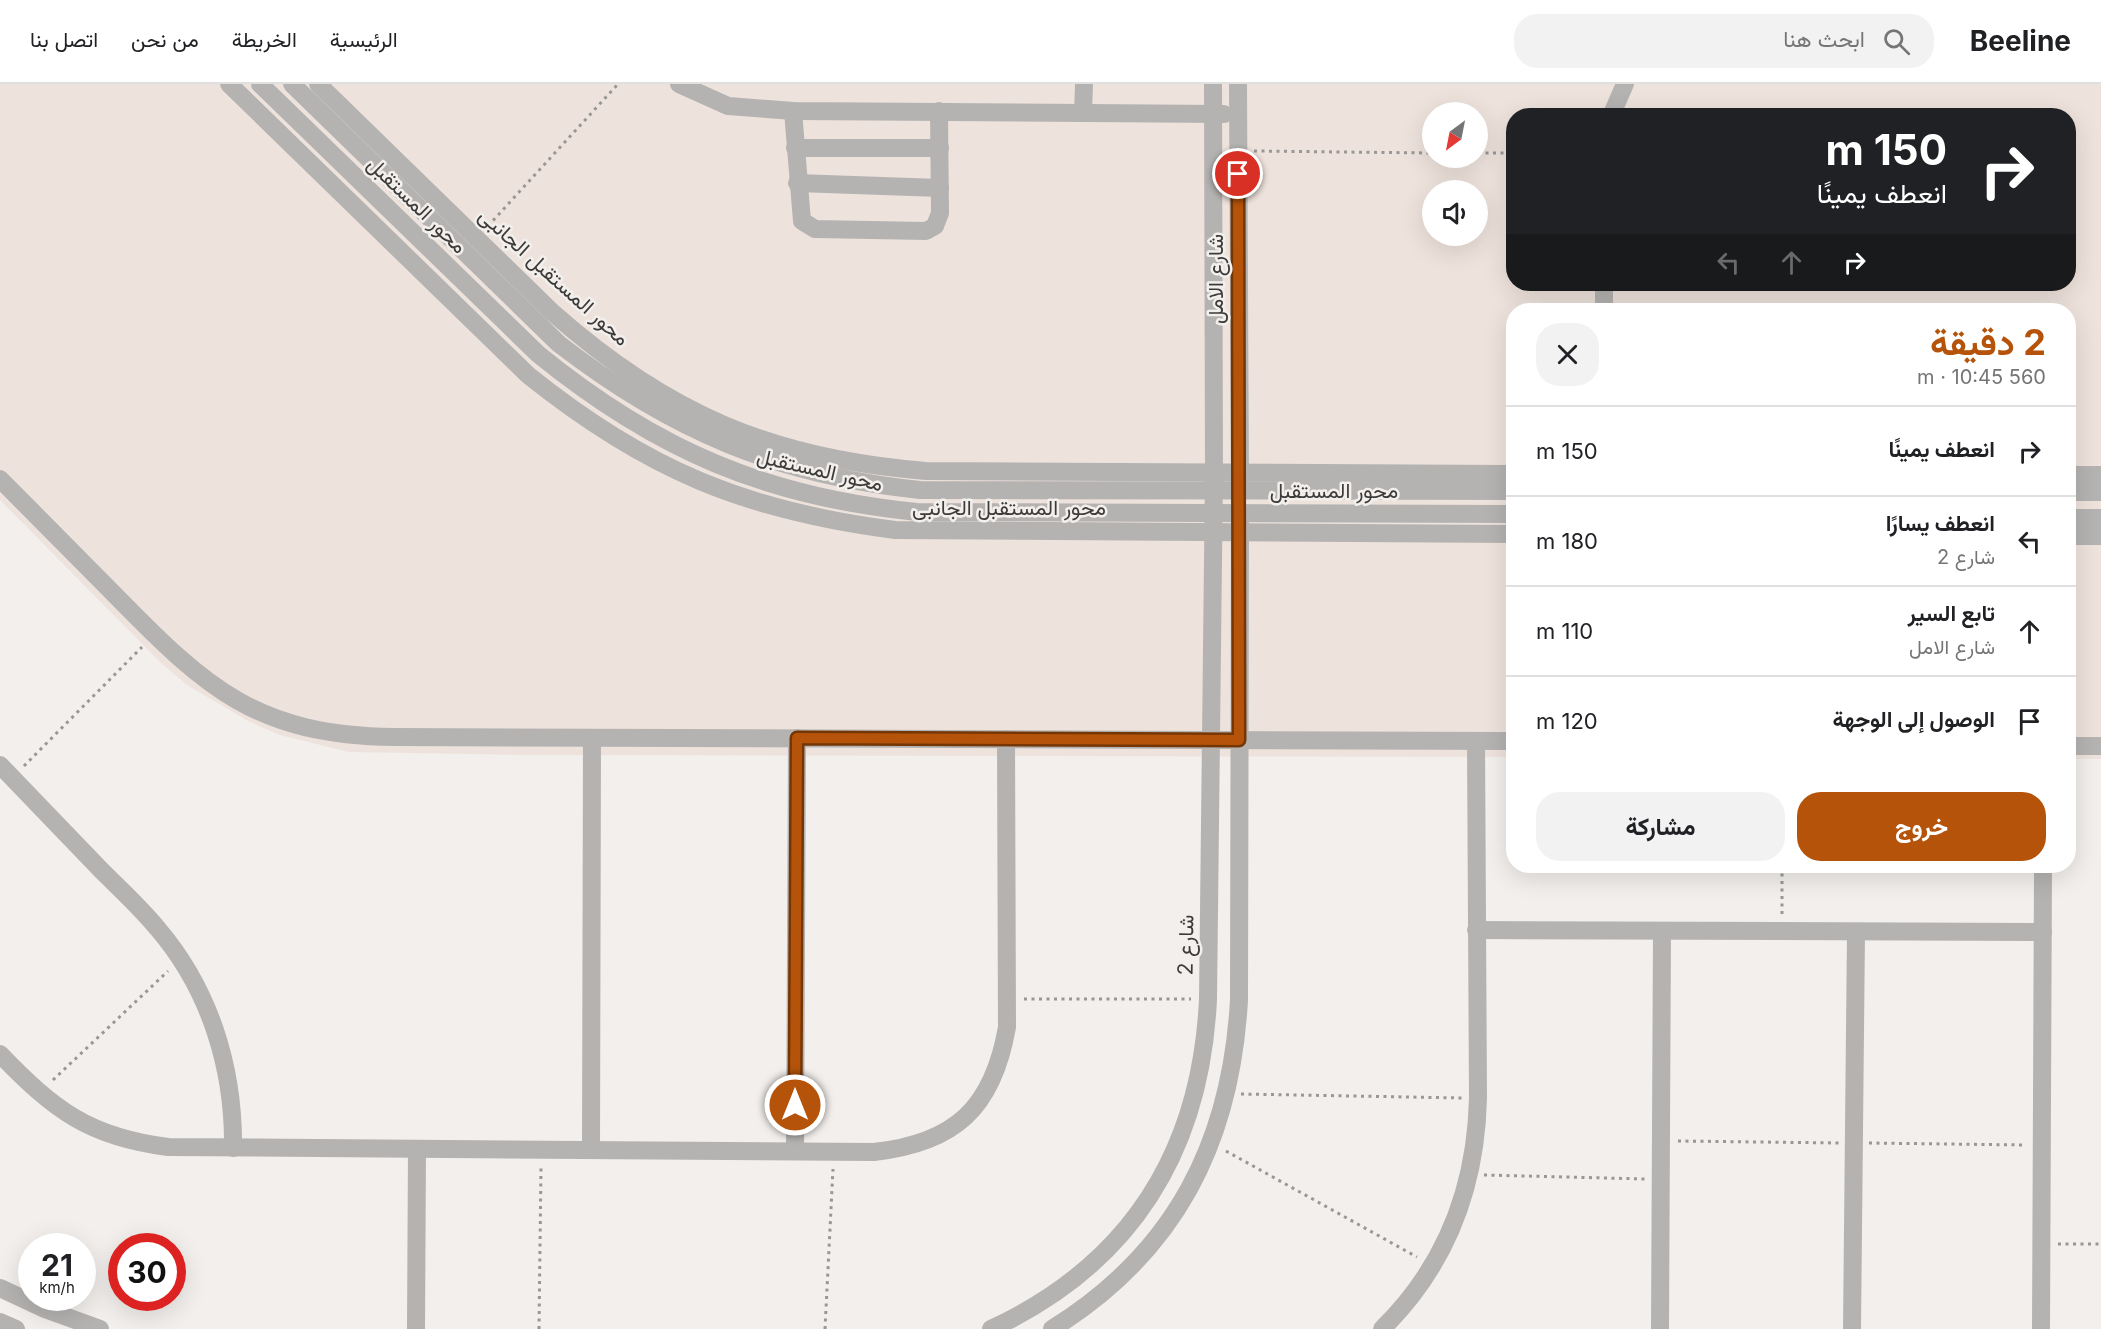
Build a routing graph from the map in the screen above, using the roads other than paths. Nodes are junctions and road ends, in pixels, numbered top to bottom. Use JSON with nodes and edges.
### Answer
{"nodes":[{"id":1,"x":230,"y":84,"type":"edge"},
{"id":2,"x":260,"y":84,"type":"edge"},
{"id":3,"x":292,"y":84,"type":"edge"},
{"id":4,"x":318,"y":84,"type":"edge"},
{"id":5,"x":679,"y":84,"type":"edge"},
{"id":6,"x":1084,"y":84,"type":"edge"},
{"id":7,"x":1213,"y":84,"type":"edge"},
{"id":8,"x":1238,"y":84,"type":"edge"},
{"id":9,"x":1625,"y":84,"type":"edge"},
{"id":10,"x":1614,"y":108,"type":"edge"},
{"id":11,"x":793,"y":111,"type":"junction"},
{"id":12,"x":939,"y":111,"type":"junction"},
{"id":13,"x":1083,"y":113,"type":"junction"},
{"id":14,"x":1213,"y":114,"type":"junction"},
{"id":15,"x":1238,"y":114,"type":"junction"},
{"id":16,"x":795,"y":148,"type":"junction"},
{"id":17,"x":940,"y":148,"type":"junction"},
{"id":18,"x":797,"y":183,"type":"junction"},
{"id":19,"x":940,"y":188,"type":"junction"},
{"id":20,"x":1506,"y":474,"type":"edge"},
{"id":21,"x":2076,"y":475,"type":"edge"},
{"id":22,"x":2101,"y":475,"type":"edge"},
{"id":23,"x":0,"y":479,"type":"edge"},
{"id":24,"x":1214,"y":481,"type":"junction"},
{"id":25,"x":1240,"y":481,"type":"junction"},
{"id":26,"x":1506,"y":491,"type":"edge"},
{"id":27,"x":2076,"y":492,"type":"edge"},
{"id":28,"x":2101,"y":492,"type":"edge"},
{"id":29,"x":1240,"y":514,"type":"junction"},
{"id":30,"x":1506,"y":514,"type":"edge"},
{"id":31,"x":2076,"y":518,"type":"edge"},
{"id":32,"x":2101,"y":518,"type":"edge"},
{"id":33,"x":1213,"y":522,"type":"junction"},
{"id":34,"x":1239,"y":532,"type":"junction"},
{"id":35,"x":1506,"y":534,"type":"edge"},
{"id":36,"x":2076,"y":536,"type":"edge"},
{"id":37,"x":2101,"y":536,"type":"edge"},
{"id":38,"x":592,"y":738,"type":"junction"},
{"id":39,"x":797,"y":738,"type":"junction"},
{"id":40,"x":1006,"y":739,"type":"junction"},
{"id":41,"x":1210,"y":739,"type":"junction"},
{"id":42,"x":1239,"y":740,"type":"junction"},
{"id":43,"x":1476,"y":741,"type":"junction"},
{"id":44,"x":1506,"y":741,"type":"edge"},
{"id":45,"x":2076,"y":746,"type":"edge"},
{"id":46,"x":2101,"y":746,"type":"edge"},
{"id":47,"x":6,"y":771,"type":"edge"},
{"id":48,"x":2043,"y":873,"type":"edge"},
{"id":49,"x":1476,"y":930,"type":"junction"},
{"id":50,"x":1662,"y":931,"type":"junction"},
{"id":51,"x":1856,"y":932,"type":"junction"},
{"id":52,"x":2043,"y":932,"type":"junction"},
{"id":53,"x":0,"y":1054,"type":"edge"},
{"id":54,"x":233,"y":1148,"type":"junction"},
{"id":55,"x":417,"y":1149,"type":"junction"},
{"id":56,"x":591,"y":1150,"type":"junction"},
{"id":57,"x":795,"y":1151,"type":"junction"},
{"id":58,"x":0,"y":1288,"type":"edge"},
{"id":59,"x":0,"y":1322,"type":"edge"},
{"id":60,"x":16,"y":1329,"type":"edge"},
{"id":61,"x":100,"y":1329,"type":"edge"},
{"id":62,"x":416,"y":1329,"type":"edge"},
{"id":63,"x":991,"y":1329,"type":"edge"},
{"id":64,"x":1052,"y":1329,"type":"edge"},
{"id":65,"x":1382,"y":1329,"type":"edge"},
{"id":66,"x":1660,"y":1329,"type":"edge"},
{"id":67,"x":1852,"y":1329,"type":"edge"},
{"id":68,"x":2041,"y":1329,"type":"edge"}],
"edges":[{"from":1,"to":33,"type":"street","name":"محور المستقبل الجانبى"},
{"from":2,"to":33,"type":"street","name":"محور المستقبل"},
{"from":3,"to":24,"type":"street","name":"محور المستقبل"},
{"from":4,"to":24,"type":"street","name":"محور المستقبل الجانبى"},
{"from":5,"to":11,"type":"street"},
{"from":6,"to":13,"type":"street"},
{"from":7,"to":14,"type":"street","name":"شارع الامل"},
{"from":8,"to":15,"type":"street","name":"شارع الامل"},
{"from":9,"to":10,"type":"street"},
{"from":11,"to":12,"type":"street"},
{"from":11,"to":16,"type":"street"},
{"from":12,"to":13,"type":"street"},
{"from":12,"to":17,"type":"street"},
{"from":13,"to":14,"type":"street"},
{"from":14,"to":15,"type":"street"},
{"from":14,"to":24,"type":"street","name":"شارع الامل"},
{"from":15,"to":25,"type":"street","name":"شارع الامل"},
{"from":16,"to":17,"type":"street"},
{"from":16,"to":18,"type":"street"},
{"from":17,"to":19,"type":"street"},
{"from":18,"to":19,"type":"street"},
{"from":18,"to":19,"type":"street"},
{"from":20,"to":25,"type":"street","name":"محور المستقبل الجانبى"},
{"from":21,"to":22,"type":"street"},
{"from":23,"to":38,"type":"street"},
{"from":24,"to":25,"type":"street","name":"محور المستقبل الجانبى"},
{"from":24,"to":33,"type":"street","name":"شارع 2"},
{"from":25,"to":26,"type":"street","name":"محور المستقبل"},
{"from":25,"to":29,"type":"street"},
{"from":27,"to":28,"type":"street"},
{"from":29,"to":30,"type":"street","name":"محور المستقبل"},
{"from":29,"to":33,"type":"street","name":"محور المستقبل"},
{"from":29,"to":34,"type":"street"},
{"from":31,"to":32,"type":"street"},
{"from":33,"to":34,"type":"street","name":"محور المستقبل الجانبى"},
{"from":33,"to":41,"type":"street","name":"شارع 2"},
{"from":34,"to":35,"type":"street","name":"محور المستقبل الجانبى"},
{"from":34,"to":42,"type":"street"},
{"from":36,"to":37,"type":"street"},
{"from":38,"to":39,"type":"street"},
{"from":38,"to":56,"type":"street"},
{"from":39,"to":40,"type":"street"},
{"from":39,"to":57,"type":"street"},
{"from":40,"to":41,"type":"street"},
{"from":40,"to":57,"type":"street"},
{"from":41,"to":42,"type":"street"},
{"from":41,"to":63,"type":"street","name":"شارع 2"},
{"from":42,"to":43,"type":"street"},
{"from":42,"to":64,"type":"street"},
{"from":43,"to":44,"type":"street"},
{"from":43,"to":49,"type":"street"},
{"from":45,"to":46,"type":"street"},
{"from":47,"to":54,"type":"street"},
{"from":48,"to":52,"type":"street"},
{"from":49,"to":50,"type":"street"},
{"from":49,"to":65,"type":"street"},
{"from":50,"to":51,"type":"street"},
{"from":50,"to":66,"type":"street"},
{"from":51,"to":52,"type":"street"},
{"from":51,"to":67,"type":"street"},
{"from":52,"to":68,"type":"street"},
{"from":53,"to":54,"type":"street"},
{"from":54,"to":55,"type":"street"},
{"from":55,"to":56,"type":"street"},
{"from":55,"to":62,"type":"street"},
{"from":56,"to":57,"type":"street"},
{"from":58,"to":61,"type":"street"},
{"from":59,"to":60,"type":"street"}]}
